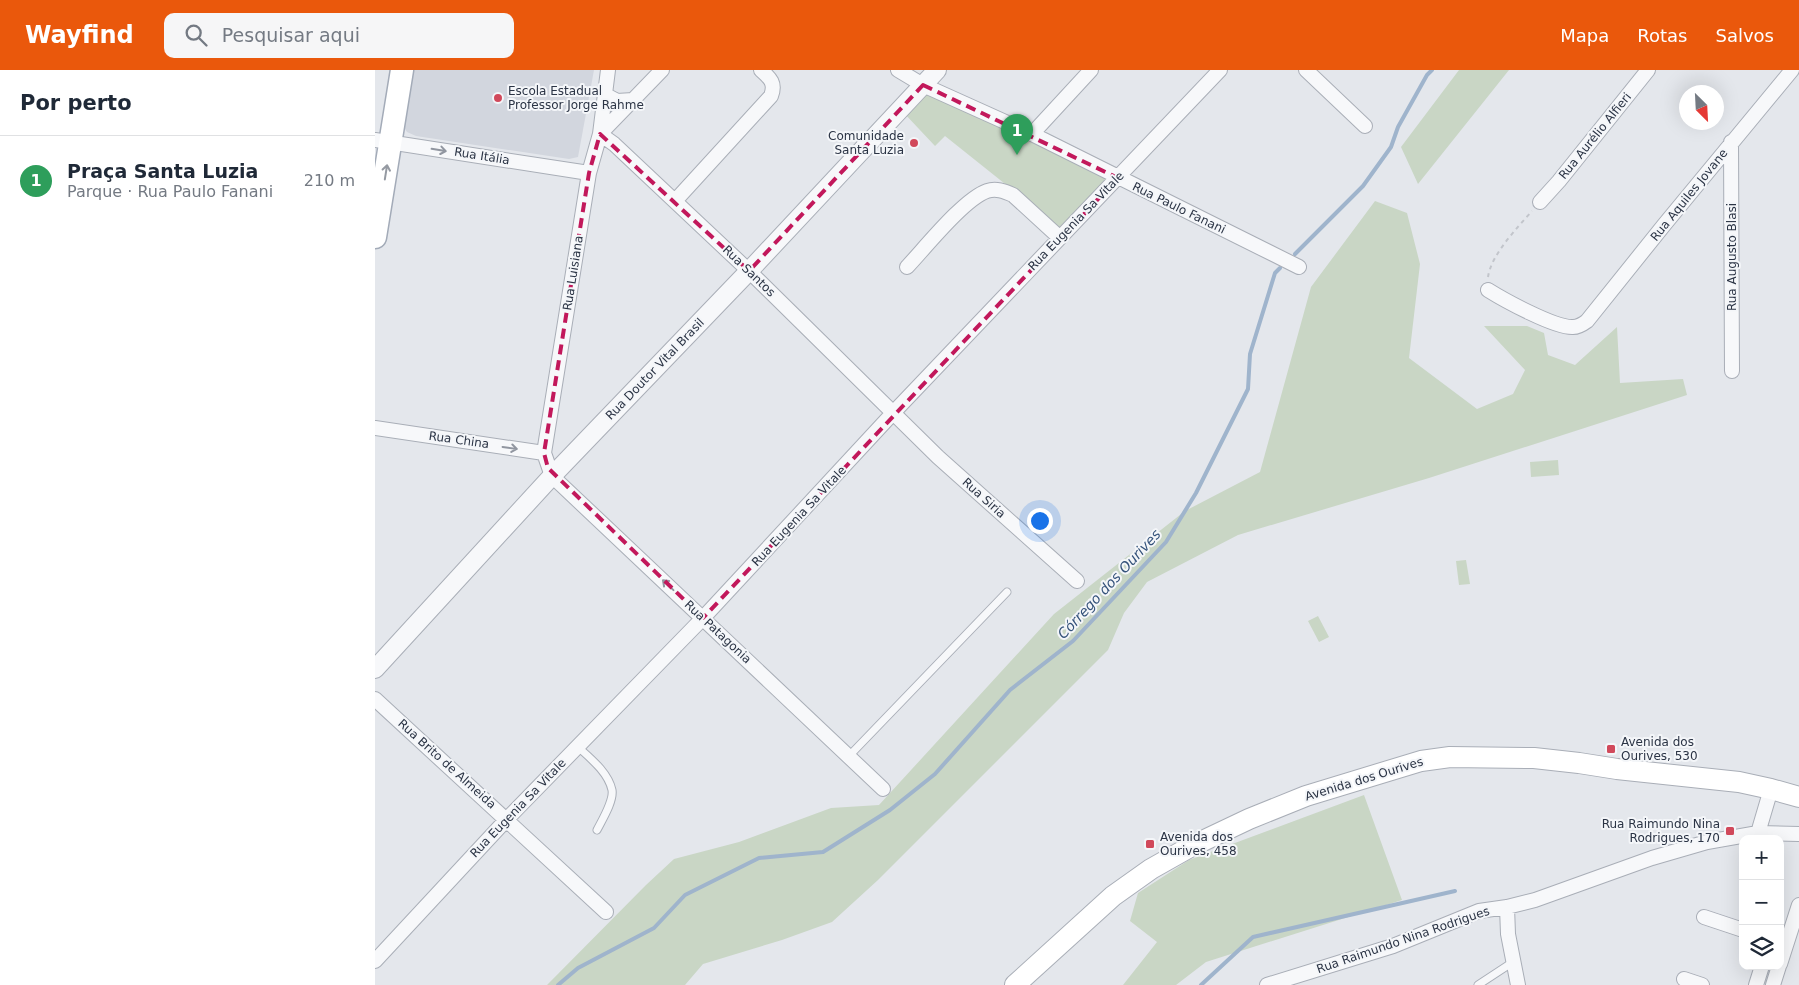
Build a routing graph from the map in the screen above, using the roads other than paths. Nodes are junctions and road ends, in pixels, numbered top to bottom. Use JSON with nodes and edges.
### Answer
{"nodes":[{"id":1,"x":389,"y":70,"type":"edge"},
{"id":2,"x":402,"y":70,"type":"edge"},
{"id":3,"x":607,"y":70,"type":"edge"},
{"id":4,"x":661,"y":70,"type":"edge"},
{"id":5,"x":761,"y":70,"type":"edge"},
{"id":6,"x":897,"y":70,"type":"edge"},
{"id":7,"x":937,"y":70,"type":"edge"},
{"id":8,"x":1091,"y":70,"type":"edge"},
{"id":9,"x":1221,"y":70,"type":"edge"},
{"id":10,"x":1306,"y":70,"type":"edge"},
{"id":11,"x":1648,"y":70,"type":"edge"},
{"id":12,"x":1792,"y":70,"type":"edge"},
{"id":13,"x":923,"y":85,"type":"junction"},
{"id":14,"x":604,"y":94,"type":"junction"},
{"id":15,"x":633,"y":100,"type":"junction"},
{"id":16,"x":1365,"y":126,"type":"dead end"},
{"id":17,"x":600,"y":134,"type":"junction"},
{"id":18,"x":1032,"y":134,"type":"junction"},
{"id":19,"x":1731,"y":142,"type":"junction"},
{"id":20,"x":379,"y":144,"type":"edge"},
{"id":21,"x":589,"y":173,"type":"junction"},
{"id":22,"x":1118,"y":178,"type":"junction"},
{"id":23,"x":675,"y":201,"type":"junction"},
{"id":24,"x":1540,"y":202,"type":"road end"},
{"id":25,"x":375,"y":237,"type":"edge"},
{"id":26,"x":1060,"y":238,"type":"junction"},
{"id":27,"x":907,"y":267,"type":"dead end"},
{"id":28,"x":1299,"y":267,"type":"dead end"},
{"id":29,"x":749,"y":271,"type":"junction"},
{"id":30,"x":1488,"y":290,"type":"road end"},
{"id":31,"x":1732,"y":371,"type":"dead end"},
{"id":32,"x":893,"y":413,"type":"junction"},
{"id":33,"x":375,"y":428,"type":"edge"},
{"id":34,"x":544,"y":453,"type":"junction"},
{"id":35,"x":552,"y":476,"type":"junction"},
{"id":36,"x":1077,"y":581,"type":"dead end"},
{"id":37,"x":1007,"y":592,"type":"dead end"},
{"id":38,"x":703,"y":618,"type":"junction"},
{"id":39,"x":375,"y":669,"type":"edge"},
{"id":40,"x":375,"y":699,"type":"edge"},
{"id":41,"x":578,"y":747,"type":"junction"},
{"id":42,"x":849,"y":756,"type":"junction"},
{"id":43,"x":883,"y":789,"type":"dead end"},
{"id":44,"x":1771,"y":789,"type":"junction"},
{"id":45,"x":1799,"y":797,"type":"edge"},
{"id":46,"x":507,"y":820,"type":"junction"},
{"id":47,"x":597,"y":830,"type":"dead end"},
{"id":48,"x":1759,"y":834,"type":"junction"},
{"id":49,"x":1799,"y":834,"type":"edge"},
{"id":50,"x":1799,"y":905,"type":"edge"},
{"id":51,"x":1507,"y":907,"type":"junction"},
{"id":52,"x":606,"y":912,"type":"dead end"},
{"id":53,"x":1704,"y":917,"type":"dead end"},
{"id":54,"x":1739,"y":929,"type":"edge"},
{"id":55,"x":1787,"y":941,"type":"edge"},
{"id":56,"x":375,"y":961,"type":"edge"},
{"id":57,"x":1514,"y":962,"type":"junction"},
{"id":58,"x":1760,"y":970,"type":"edge"},
{"id":59,"x":1778,"y":970,"type":"edge"},
{"id":60,"x":1683,"y":979,"type":"dead end"},
{"id":61,"x":1015,"y":985,"type":"edge"},
{"id":62,"x":1267,"y":985,"type":"edge"},
{"id":63,"x":1478,"y":985,"type":"edge"},
{"id":64,"x":1518,"y":985,"type":"edge"},
{"id":65,"x":1702,"y":985,"type":"edge"},
{"id":66,"x":1756,"y":985,"type":"edge"},
{"id":67,"x":1773,"y":985,"type":"edge"}],
"edges":[{"from":1,"to":20,"type":"main road"},
{"from":2,"to":20,"type":"main road"},
{"from":3,"to":14,"type":"street","name":"Rua Luisiana"},
{"from":4,"to":15,"type":"street"},
{"from":5,"to":23,"type":"street"},
{"from":6,"to":13,"type":"street","name":"Rua Paulo Fanani"},
{"from":7,"to":13,"type":"street","name":"Rua Doutor Vital Brasil"},
{"from":8,"to":18,"type":"street"},
{"from":9,"to":22,"type":"street","name":"Rua Eugenia Sa Vitale"},
{"from":10,"to":16,"type":"street"},
{"from":11,"to":24,"type":"street","name":"Rua Aurélio Alfieri"},
{"from":12,"to":19,"type":"street","name":"Rua Aquiles Jovane"},
{"from":13,"to":18,"type":"street","name":"Rua Paulo Fanani"},
{"from":13,"to":29,"type":"street","name":"Rua Doutor Vital Brasil"},
{"from":14,"to":15,"type":"street"},
{"from":14,"to":17,"type":"street","name":"Rua Luisiana"},
{"from":15,"to":17,"type":"street"},
{"from":17,"to":21,"type":"street","name":"Rua Luisiana"},
{"from":17,"to":23,"type":"street","name":"Rua Santos"},
{"from":18,"to":22,"type":"street","name":"Rua Paulo Fanani"},
{"from":19,"to":30,"type":"street","name":"Rua Aquiles Jovane"},
{"from":19,"to":31,"type":"street","name":"Rua Augusto Blasi"},
{"from":20,"to":21,"type":"street","name":"Rua Itália","one_way":true},
{"from":25,"to":20,"type":"main road","one_way":true},
{"from":21,"to":34,"type":"street","name":"Rua Luisiana"},
{"from":22,"to":26,"type":"street","name":"Rua Eugenia Sa Vitale"},
{"from":22,"to":28,"type":"street","name":"Rua Paulo Fanani"},
{"from":23,"to":29,"type":"street","name":"Rua Santos"},
{"from":26,"to":27,"type":"street"},
{"from":26,"to":32,"type":"street","name":"Rua Eugenia Sa Vitale"},
{"from":29,"to":32,"type":"street","name":"Rua Santos"},
{"from":29,"to":35,"type":"street","name":"Rua Doutor Vital Brasil"},
{"from":32,"to":36,"type":"street","name":"Rua Siria"},
{"from":32,"to":38,"type":"street","name":"Rua Eugenia Sa Vitale"},
{"from":33,"to":34,"type":"street","name":"Rua China","one_way":true},
{"from":34,"to":35,"type":"street","name":"Rua Luisiana"},
{"from":38,"to":35,"type":"street","name":"Rua Patagonia","one_way":true},
{"from":35,"to":39,"type":"street","name":"Rua Doutor Vital Brasil"},
{"from":37,"to":42,"type":"lane"},
{"from":38,"to":41,"type":"street","name":"Rua Eugenia Sa Vitale"},
{"from":38,"to":42,"type":"street","name":"Rua Patagonia"},
{"from":40,"to":46,"type":"street","name":"Rua Brito de Almeida"},
{"from":41,"to":46,"type":"street","name":"Rua Eugenia Sa Vitale"},
{"from":41,"to":47,"type":"lane"},
{"from":42,"to":43,"type":"street","name":"Rua Patagonia"},
{"from":44,"to":45,"type":"main road","name":"Avenida dos Ourives"},
{"from":44,"to":48,"type":"street"},
{"from":44,"to":61,"type":"main road","name":"Avenida dos Ourives"},
{"from":46,"to":52,"type":"street","name":"Rua Brito de Almeida"},
{"from":46,"to":56,"type":"street","name":"Rua Eugenia Sa Vitale"},
{"from":48,"to":49,"type":"street","name":"Rua Raimundo Nina Rodrigues"},
{"from":48,"to":51,"type":"street","name":"Rua Raimundo Nina Rodrigues"},
{"from":50,"to":55,"type":"street"},
{"from":51,"to":57,"type":"street"},
{"from":51,"to":62,"type":"street","name":"Rua Raimundo Nina Rodrigues"},
{"from":53,"to":54,"type":"street"},
{"from":57,"to":63,"type":"lane"},
{"from":57,"to":64,"type":"street"},
{"from":58,"to":66,"type":"street"},
{"from":59,"to":67,"type":"street"},
{"from":60,"to":65,"type":"street"}]}
